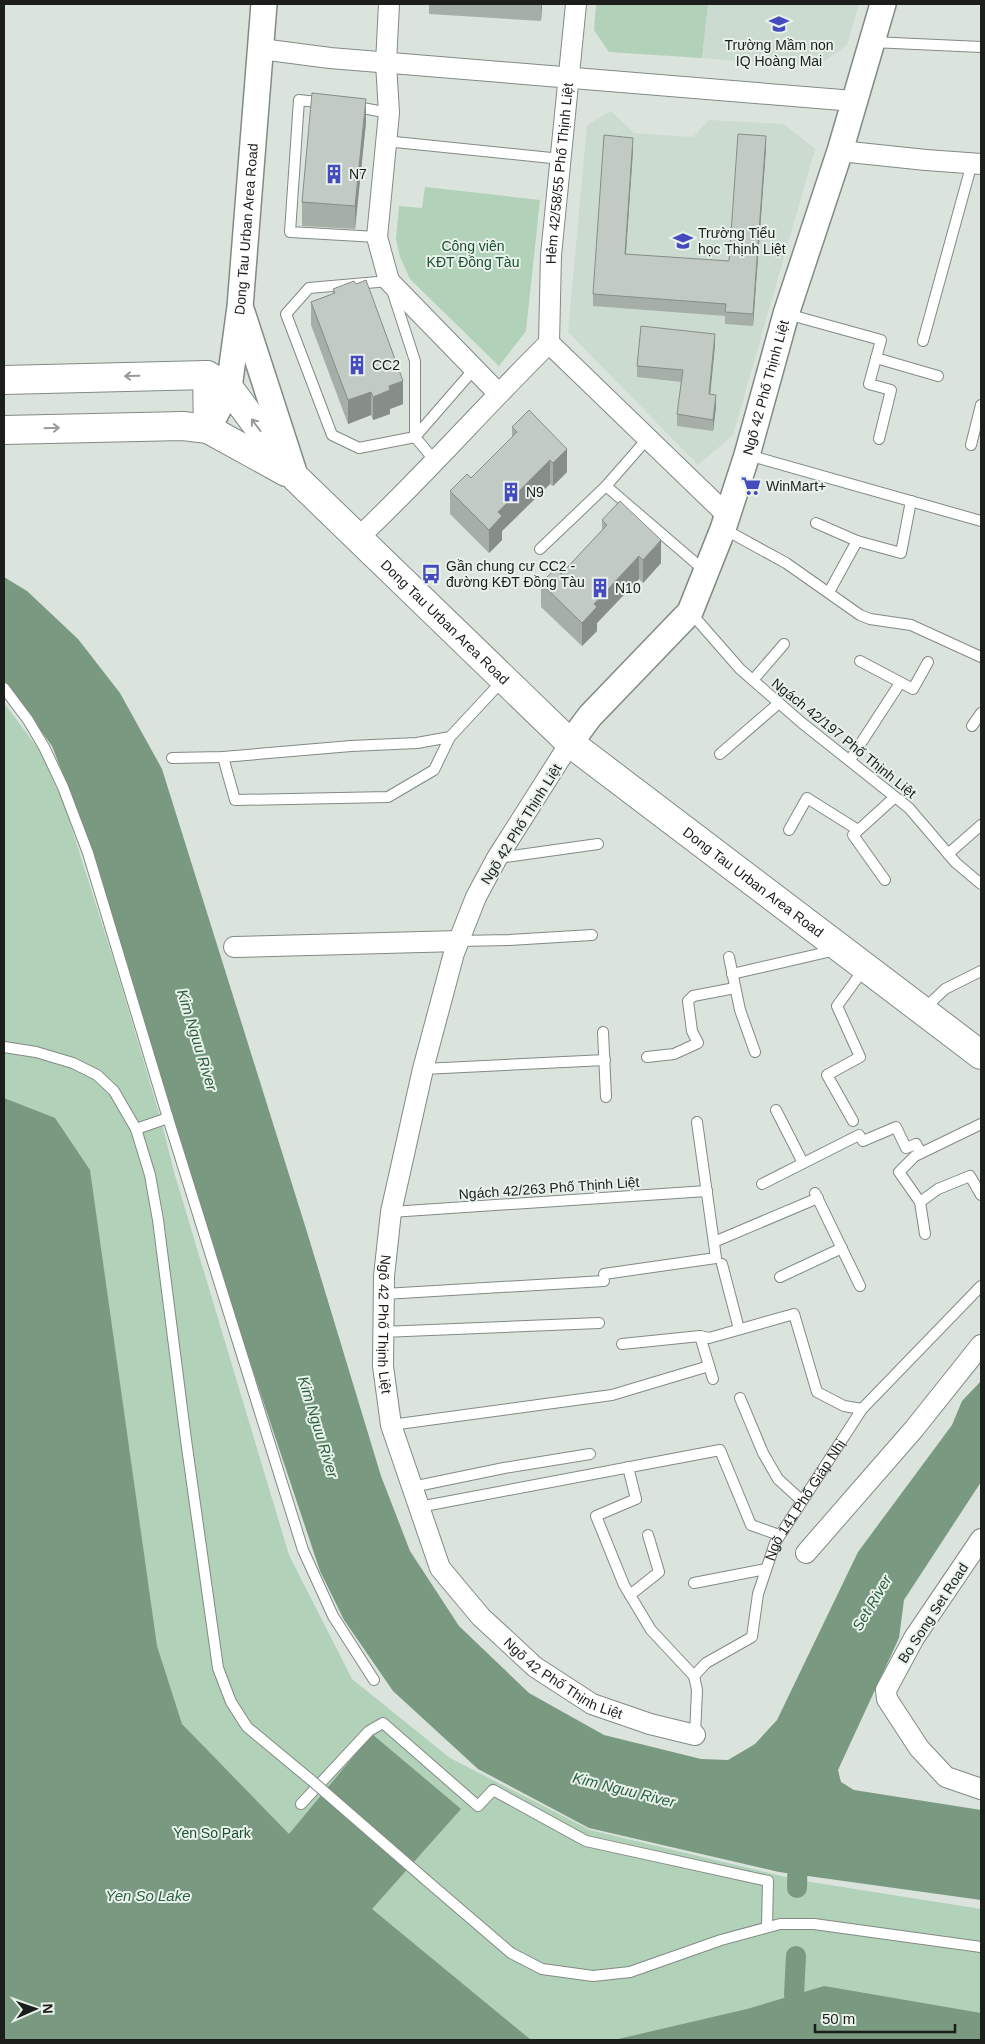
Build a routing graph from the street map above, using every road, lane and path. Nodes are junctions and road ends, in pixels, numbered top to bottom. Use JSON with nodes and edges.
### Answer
{"nodes":[{"id":1,"x":264,"y":4,"type":"edge"},
{"id":2,"x":389,"y":4,"type":"edge"},
{"id":3,"x":576,"y":4,"type":"edge"},
{"id":4,"x":883,"y":4,"type":"edge"},
{"id":5,"x":871,"y":42,"type":"junction"},
{"id":6,"x":981,"y":47,"type":"edge"},
{"id":7,"x":261,"y":49,"type":"junction"},
{"id":8,"x":386,"y":63,"type":"junction"},
{"id":9,"x":570,"y":77,"type":"junction"},
{"id":10,"x":854,"y":101,"type":"junction"},
{"id":11,"x":389,"y":112,"type":"junction"},
{"id":12,"x":385,"y":141,"type":"junction"},
{"id":13,"x":840,"y":151,"type":"junction"},
{"id":14,"x":561,"y":159,"type":"junction"},
{"id":15,"x":976,"y":164,"type":"edge"},
{"id":16,"x":377,"y":237,"type":"junction"},
{"id":17,"x":389,"y":281,"type":"junction"},
{"id":18,"x":240,"y":307,"type":"junction"},
{"id":19,"x":786,"y":314,"type":"junction"},
{"id":20,"x":923,"y":341,"type":"dead end"},
{"id":21,"x":548,"y":342,"type":"junction"},
{"id":22,"x":876,"y":358,"type":"junction"},
{"id":23,"x":475,"y":368,"type":"junction"},
{"id":24,"x":938,"y":376,"type":"dead end"},
{"id":25,"x":4,"y":380,"type":"edge"},
{"id":26,"x":218,"y":381,"type":"junction"},
{"id":27,"x":498,"y":393,"type":"junction"},
{"id":28,"x":981,"y":405,"type":"edge"},
{"id":29,"x":208,"y":429,"type":"junction"},
{"id":30,"x":4,"y":430,"type":"edge"},
{"id":31,"x":415,"y":437,"type":"junction"},
{"id":32,"x":648,"y":438,"type":"junction"},
{"id":33,"x":879,"y":439,"type":"dead end"},
{"id":34,"x":971,"y":445,"type":"dead end"},
{"id":35,"x":747,"y":455,"type":"junction"},
{"id":36,"x":436,"y":461,"type":"junction"},
{"id":37,"x":296,"y":478,"type":"junction"},
{"id":38,"x":606,"y":486,"type":"junction"},
{"id":39,"x":911,"y":501,"type":"junction"},
{"id":40,"x":981,"y":521,"type":"edge"},
{"id":41,"x":725,"y":522,"type":"junction"},
{"id":42,"x":816,"y":523,"type":"dead end"},
{"id":43,"x":357,"y":538,"type":"junction"},
{"id":44,"x":858,"y":541,"type":"junction"},
{"id":45,"x":540,"y":549,"type":"dead end"},
{"id":46,"x":705,"y":572,"type":"junction"},
{"id":47,"x":829,"y":592,"type":"junction"},
{"id":48,"x":690,"y":612,"type":"junction"},
{"id":49,"x":784,"y":644,"type":"dead end"},
{"id":50,"x":981,"y":657,"type":"edge"},
{"id":51,"x":860,"y":661,"type":"dead end"},
{"id":52,"x":928,"y":662,"type":"dead end"},
{"id":53,"x":503,"y":680,"type":"junction"},
{"id":54,"x":753,"y":680,"type":"junction"},
{"id":55,"x":900,"y":683,"type":"junction"},
{"id":56,"x":4,"y":688,"type":"edge"},
{"id":57,"x":779,"y":704,"type":"junction"},
{"id":58,"x":981,"y":713,"type":"edge"},
{"id":59,"x":972,"y":726,"type":"dead end"},
{"id":60,"x":450,"y":736,"type":"junction"},
{"id":61,"x":570,"y":743,"type":"junction"},
{"id":62,"x":720,"y":754,"type":"dead end"},
{"id":63,"x":223,"y":757,"type":"junction"},
{"id":64,"x":172,"y":758,"type":"dead end"},
{"id":65,"x":850,"y":760,"type":"junction"},
{"id":66,"x":895,"y":797,"type":"junction"},
{"id":67,"x":981,"y":825,"type":"edge"},
{"id":68,"x":788,"y":830,"type":"dead end"},
{"id":69,"x":858,"y":830,"type":"junction"},
{"id":70,"x":598,"y":844,"type":"dead end"},
{"id":71,"x":948,"y":854,"type":"junction"},
{"id":72,"x":497,"y":858,"type":"junction"},
{"id":73,"x":884,"y":880,"type":"dead end"},
{"id":74,"x":981,"y":884,"type":"edge"},
{"id":75,"x":592,"y":934,"type":"dead end"},
{"id":76,"x":459,"y":941,"type":"junction"},
{"id":77,"x":234,"y":947,"type":"dead end"},
{"id":78,"x":840,"y":949,"type":"junction"},
{"id":79,"x":729,"y":957,"type":"dead end"},
{"id":80,"x":865,"y":968,"type":"junction"},
{"id":81,"x":981,"y":972,"type":"edge"},
{"id":82,"x":732,"y":974,"type":"junction"},
{"id":83,"x":735,"y":988,"type":"junction"},
{"id":84,"x":923,"y":1010,"type":"junction"},
{"id":85,"x":603,"y":1032,"type":"dead end"},
{"id":86,"x":4,"y":1047,"type":"edge"},
{"id":87,"x":755,"y":1052,"type":"dead end"},
{"id":88,"x":981,"y":1054,"type":"edge"},
{"id":89,"x":647,"y":1057,"type":"dead end"},
{"id":90,"x":605,"y":1060,"type":"junction"},
{"id":91,"x":423,"y":1069,"type":"junction"},
{"id":92,"x":606,"y":1097,"type":"dead end"},
{"id":93,"x":776,"y":1110,"type":"dead end"},
{"id":94,"x":168,"y":1118,"type":"junction"},
{"id":95,"x":853,"y":1121,"type":"dead end"},
{"id":96,"x":697,"y":1122,"type":"dead end"},
{"id":97,"x":981,"y":1124,"type":"edge"},
{"id":98,"x":136,"y":1129,"type":"junction"},
{"id":99,"x":918,"y":1155,"type":"junction"},
{"id":100,"x":803,"y":1163,"type":"junction"},
{"id":101,"x":762,"y":1184,"type":"dead end"},
{"id":102,"x":708,"y":1191,"type":"junction"},
{"id":103,"x":981,"y":1195,"type":"edge"},
{"id":104,"x":920,"y":1202,"type":"junction"},
{"id":105,"x":391,"y":1212,"type":"junction"},
{"id":106,"x":925,"y":1234,"type":"dead end"},
{"id":107,"x":714,"y":1242,"type":"junction"},
{"id":108,"x":842,"y":1248,"type":"junction"},
{"id":109,"x":719,"y":1261,"type":"junction"},
{"id":110,"x":780,"y":1276,"type":"dead end"},
{"id":111,"x":860,"y":1286,"type":"dead end"},
{"id":112,"x":981,"y":1286,"type":"edge"},
{"id":113,"x":384,"y":1294,"type":"junction"},
{"id":114,"x":599,"y":1323,"type":"dead end"},
{"id":115,"x":739,"y":1329,"type":"junction"},
{"id":116,"x":382,"y":1332,"type":"junction"},
{"id":117,"x":700,"y":1336,"type":"junction"},
{"id":118,"x":622,"y":1344,"type":"dead end"},
{"id":119,"x":981,"y":1345,"type":"edge"},
{"id":120,"x":709,"y":1366,"type":"junction"},
{"id":121,"x":713,"y":1378,"type":"dead end"},
{"id":122,"x":740,"y":1398,"type":"dead end"},
{"id":123,"x":862,"y":1409,"type":"junction"},
{"id":124,"x":391,"y":1425,"type":"junction"},
{"id":125,"x":590,"y":1454,"type":"dead end"},
{"id":126,"x":628,"y":1467,"type":"junction"},
{"id":127,"x":412,"y":1487,"type":"junction"},
{"id":128,"x":802,"y":1501,"type":"junction"},
{"id":129,"x":419,"y":1507,"type":"junction"},
{"id":130,"x":648,"y":1535,"type":"dead end"},
{"id":131,"x":779,"y":1536,"type":"junction"},
{"id":132,"x":981,"y":1538,"type":"edge"},
{"id":133,"x":806,"y":1553,"type":"dead end"},
{"id":134,"x":766,"y":1569,"type":"junction"},
{"id":135,"x":694,"y":1583,"type":"dead end"},
{"id":136,"x":630,"y":1595,"type":"junction"},
{"id":137,"x":694,"y":1676,"type":"junction"},
{"id":138,"x":374,"y":1680,"type":"dead end"},
{"id":139,"x":695,"y":1735,"type":"joint"},
{"id":140,"x":981,"y":1789,"type":"edge"},
{"id":141,"x":301,"y":1804,"type":"dead end"},
{"id":142,"x":767,"y":1927,"type":"junction"},
{"id":143,"x":981,"y":1947,"type":"edge"}],
"edges":[{"from":1,"to":7,"type":"street","name":"Dong Tau Urban Area Road"},
{"from":2,"to":8,"type":"street"},
{"from":3,"to":9,"type":"street","name":"Hẻm 42/58/55 Phố Thịnh Liệt"},
{"from":4,"to":5,"type":"street","name":"Ngõ 42 Phố Thịnh Liệt"},
{"from":5,"to":6,"type":"lane"},
{"from":5,"to":10,"type":"street","name":"Ngõ 42 Phố Thịnh Liệt"},
{"from":7,"to":8,"type":"street"},
{"from":7,"to":18,"type":"street","name":"Dong Tau Urban Area Road"},
{"from":8,"to":9,"type":"street"},
{"from":8,"to":11,"type":"street"},
{"from":9,"to":10,"type":"street"},
{"from":9,"to":14,"type":"street","name":"Hẻm 42/58/55 Phố Thịnh Liệt"},
{"from":10,"to":13,"type":"street","name":"Ngõ 42 Phố Thịnh Liệt"},
{"from":11,"to":12,"type":"street"},
{"from":11,"to":16,"type":"lane"},
{"from":12,"to":14,"type":"lane"},
{"from":12,"to":16,"type":"street"},
{"from":13,"to":15,"type":"street"},
{"from":13,"to":19,"type":"street","name":"Ngõ 42 Phố Thịnh Liệt"},
{"from":14,"to":21,"type":"street","name":"Hẻm 42/58/55 Phố Thịnh Liệt"},
{"from":15,"to":20,"type":"lane"},
{"from":16,"to":17,"type":"street"},
{"from":17,"to":23,"type":"street"},
{"from":17,"to":31,"type":"lane"},
{"from":17,"to":31,"type":"lane"},
{"from":18,"to":26,"type":"street"},
{"from":18,"to":37,"type":"street","name":"Dong Tau Urban Area Road"},
{"from":19,"to":22,"type":"lane"},
{"from":19,"to":35,"type":"street","name":"Ngõ 42 Phố Thịnh Liệt"},
{"from":21,"to":27,"type":"street"},
{"from":21,"to":32,"type":"street"},
{"from":22,"to":24,"type":"lane"},
{"from":22,"to":33,"type":"lane"},
{"from":23,"to":27,"type":"street"},
{"from":23,"to":31,"type":"lane"},
{"from":26,"to":25,"type":"main road","one_way":true},
{"from":26,"to":29,"type":"main road"},
{"from":37,"to":26,"type":"main road","one_way":true},
{"from":27,"to":36,"type":"street"},
{"from":28,"to":34,"type":"lane"},
{"from":30,"to":29,"type":"main road","one_way":true},
{"from":29,"to":37,"type":"main road"},
{"from":31,"to":36,"type":"lane"},
{"from":32,"to":38,"type":"lane"},
{"from":32,"to":41,"type":"street"},
{"from":35,"to":39,"type":"lane"},
{"from":35,"to":41,"type":"street","name":"Ngõ 42 Phố Thịnh Liệt"},
{"from":36,"to":43,"type":"street"},
{"from":37,"to":43,"type":"main road","name":"Dong Tau Urban Area Road"},
{"from":38,"to":45,"type":"lane"},
{"from":38,"to":46,"type":"lane"},
{"from":39,"to":40,"type":"lane"},
{"from":39,"to":44,"type":"lane"},
{"from":41,"to":46,"type":"street","name":"Ngõ 42 Phố Thịnh Liệt"},
{"from":41,"to":47,"type":"lane"},
{"from":42,"to":44,"type":"lane"},
{"from":43,"to":53,"type":"main road","name":"Dong Tau Urban Area Road"},
{"from":44,"to":47,"type":"lane"},
{"from":46,"to":48,"type":"street","name":"Ngõ 42 Phố Thịnh Liệt"},
{"from":47,"to":50,"type":"lane"},
{"from":48,"to":54,"type":"lane","name":"Ngách 42/197 Phố Thịnh Liệt"},
{"from":48,"to":61,"type":"street","name":"Ngõ 42 Phố Thịnh Liệt"},
{"from":49,"to":54,"type":"lane"},
{"from":51,"to":55,"type":"lane"},
{"from":52,"to":55,"type":"lane"},
{"from":53,"to":60,"type":"lane"},
{"from":53,"to":61,"type":"main road","name":"Dong Tau Urban Area Road"},
{"from":54,"to":57,"type":"lane","name":"Ngách 42/197 Phố Thịnh Liệt"},
{"from":55,"to":65,"type":"lane"},
{"from":56,"to":94,"type":"lane"},
{"from":57,"to":62,"type":"lane"},
{"from":57,"to":65,"type":"lane","name":"Ngách 42/197 Phố Thịnh Liệt"},
{"from":58,"to":59,"type":"lane"},
{"from":60,"to":63,"type":"lane"},
{"from":60,"to":63,"type":"lane"},
{"from":61,"to":72,"type":"street","name":"Ngõ 42 Phố Thịnh Liệt"},
{"from":61,"to":78,"type":"main road","name":"Dong Tau Urban Area Road"},
{"from":63,"to":64,"type":"lane"},
{"from":65,"to":66,"type":"lane","name":"Ngách 42/197 Phố Thịnh Liệt"},
{"from":66,"to":69,"type":"lane"},
{"from":66,"to":71,"type":"lane","name":"Ngách 42/197 Phố Thịnh Liệt"},
{"from":67,"to":71,"type":"lane"},
{"from":68,"to":69,"type":"lane"},
{"from":69,"to":73,"type":"lane"},
{"from":70,"to":72,"type":"lane"},
{"from":71,"to":74,"type":"lane","name":"Ngách 42/197 Phố Thịnh Liệt"},
{"from":72,"to":76,"type":"street","name":"Ngõ 42 Phố Thịnh Liệt"},
{"from":75,"to":76,"type":"lane"},
{"from":76,"to":77,"type":"street"},
{"from":76,"to":91,"type":"street","name":"Ngõ 42 Phố Thịnh Liệt"},
{"from":78,"to":80,"type":"main road","name":"Dong Tau Urban Area Road"},
{"from":78,"to":82,"type":"lane"},
{"from":79,"to":82,"type":"lane"},
{"from":80,"to":84,"type":"main road","name":"Dong Tau Urban Area Road"},
{"from":80,"to":95,"type":"lane"},
{"from":81,"to":84,"type":"lane"},
{"from":82,"to":83,"type":"lane"},
{"from":83,"to":87,"type":"lane"},
{"from":83,"to":89,"type":"lane"},
{"from":84,"to":88,"type":"main road","name":"Dong Tau Urban Area Road"},
{"from":85,"to":90,"type":"lane"},
{"from":86,"to":98,"type":"lane"},
{"from":90,"to":91,"type":"lane"},
{"from":90,"to":92,"type":"lane"},
{"from":91,"to":105,"type":"street","name":"Ngõ 42 Phố Thịnh Liệt"},
{"from":93,"to":100,"type":"lane"},
{"from":94,"to":98,"type":"lane"},
{"from":94,"to":138,"type":"lane"},
{"from":96,"to":102,"type":"lane"},
{"from":97,"to":99,"type":"lane"},
{"from":98,"to":142,"type":"lane","bridge":true},
{"from":99,"to":100,"type":"lane"},
{"from":99,"to":104,"type":"lane"},
{"from":100,"to":101,"type":"lane"},
{"from":102,"to":105,"type":"lane","name":"Ngách 42/263 Phố Thịnh Liệt"},
{"from":102,"to":107,"type":"lane"},
{"from":103,"to":104,"type":"lane"},
{"from":104,"to":106,"type":"lane"},
{"from":105,"to":113,"type":"street","name":"Ngõ 42 Phố Thịnh Liệt"},
{"from":107,"to":108,"type":"lane"},
{"from":107,"to":109,"type":"lane"},
{"from":108,"to":110,"type":"lane"},
{"from":108,"to":111,"type":"lane"},
{"from":109,"to":113,"type":"lane"},
{"from":109,"to":115,"type":"lane"},
{"from":112,"to":123,"type":"lane","name":"Ngõ 141 Phố Giáp Nhị"},
{"from":113,"to":116,"type":"street","name":"Ngõ 42 Phố Thịnh Liệt"},
{"from":114,"to":116,"type":"lane"},
{"from":115,"to":117,"type":"lane"},
{"from":115,"to":123,"type":"lane"},
{"from":116,"to":124,"type":"street","name":"Ngõ 42 Phố Thịnh Liệt"},
{"from":117,"to":118,"type":"lane"},
{"from":117,"to":120,"type":"lane"},
{"from":119,"to":133,"type":"street","name":"Ngõ 141 Phố Giáp Nhị"},
{"from":120,"to":121,"type":"lane"},
{"from":120,"to":124,"type":"lane"},
{"from":122,"to":128,"type":"lane"},
{"from":123,"to":128,"type":"lane","name":"Ngõ 141 Phố Giáp Nhị"},
{"from":124,"to":127,"type":"street","name":"Ngõ 42 Phố Thịnh Liệt"},
{"from":125,"to":127,"type":"lane"},
{"from":126,"to":129,"type":"lane"},
{"from":126,"to":131,"type":"lane"},
{"from":126,"to":136,"type":"lane"},
{"from":127,"to":129,"type":"street","name":"Ngõ 42 Phố Thịnh Liệt"},
{"from":128,"to":131,"type":"lane","name":"Ngõ 141 Phố Giáp Nhị"},
{"from":129,"to":139,"type":"street","name":"Ngõ 42 Phố Thịnh Liệt"},
{"from":130,"to":136,"type":"lane"},
{"from":131,"to":134,"type":"lane","name":"Ngõ 141 Phố Giáp Nhị"},
{"from":132,"to":140,"type":"street","name":"Bo Song Set Road"},
{"from":134,"to":135,"type":"lane"},
{"from":134,"to":137,"type":"lane","name":"Ngõ 141 Phố Giáp Nhị"},
{"from":136,"to":137,"type":"lane"},
{"from":137,"to":139,"type":"lane"},
{"from":141,"to":142,"type":"lane"},
{"from":142,"to":143,"type":"lane"}]}
